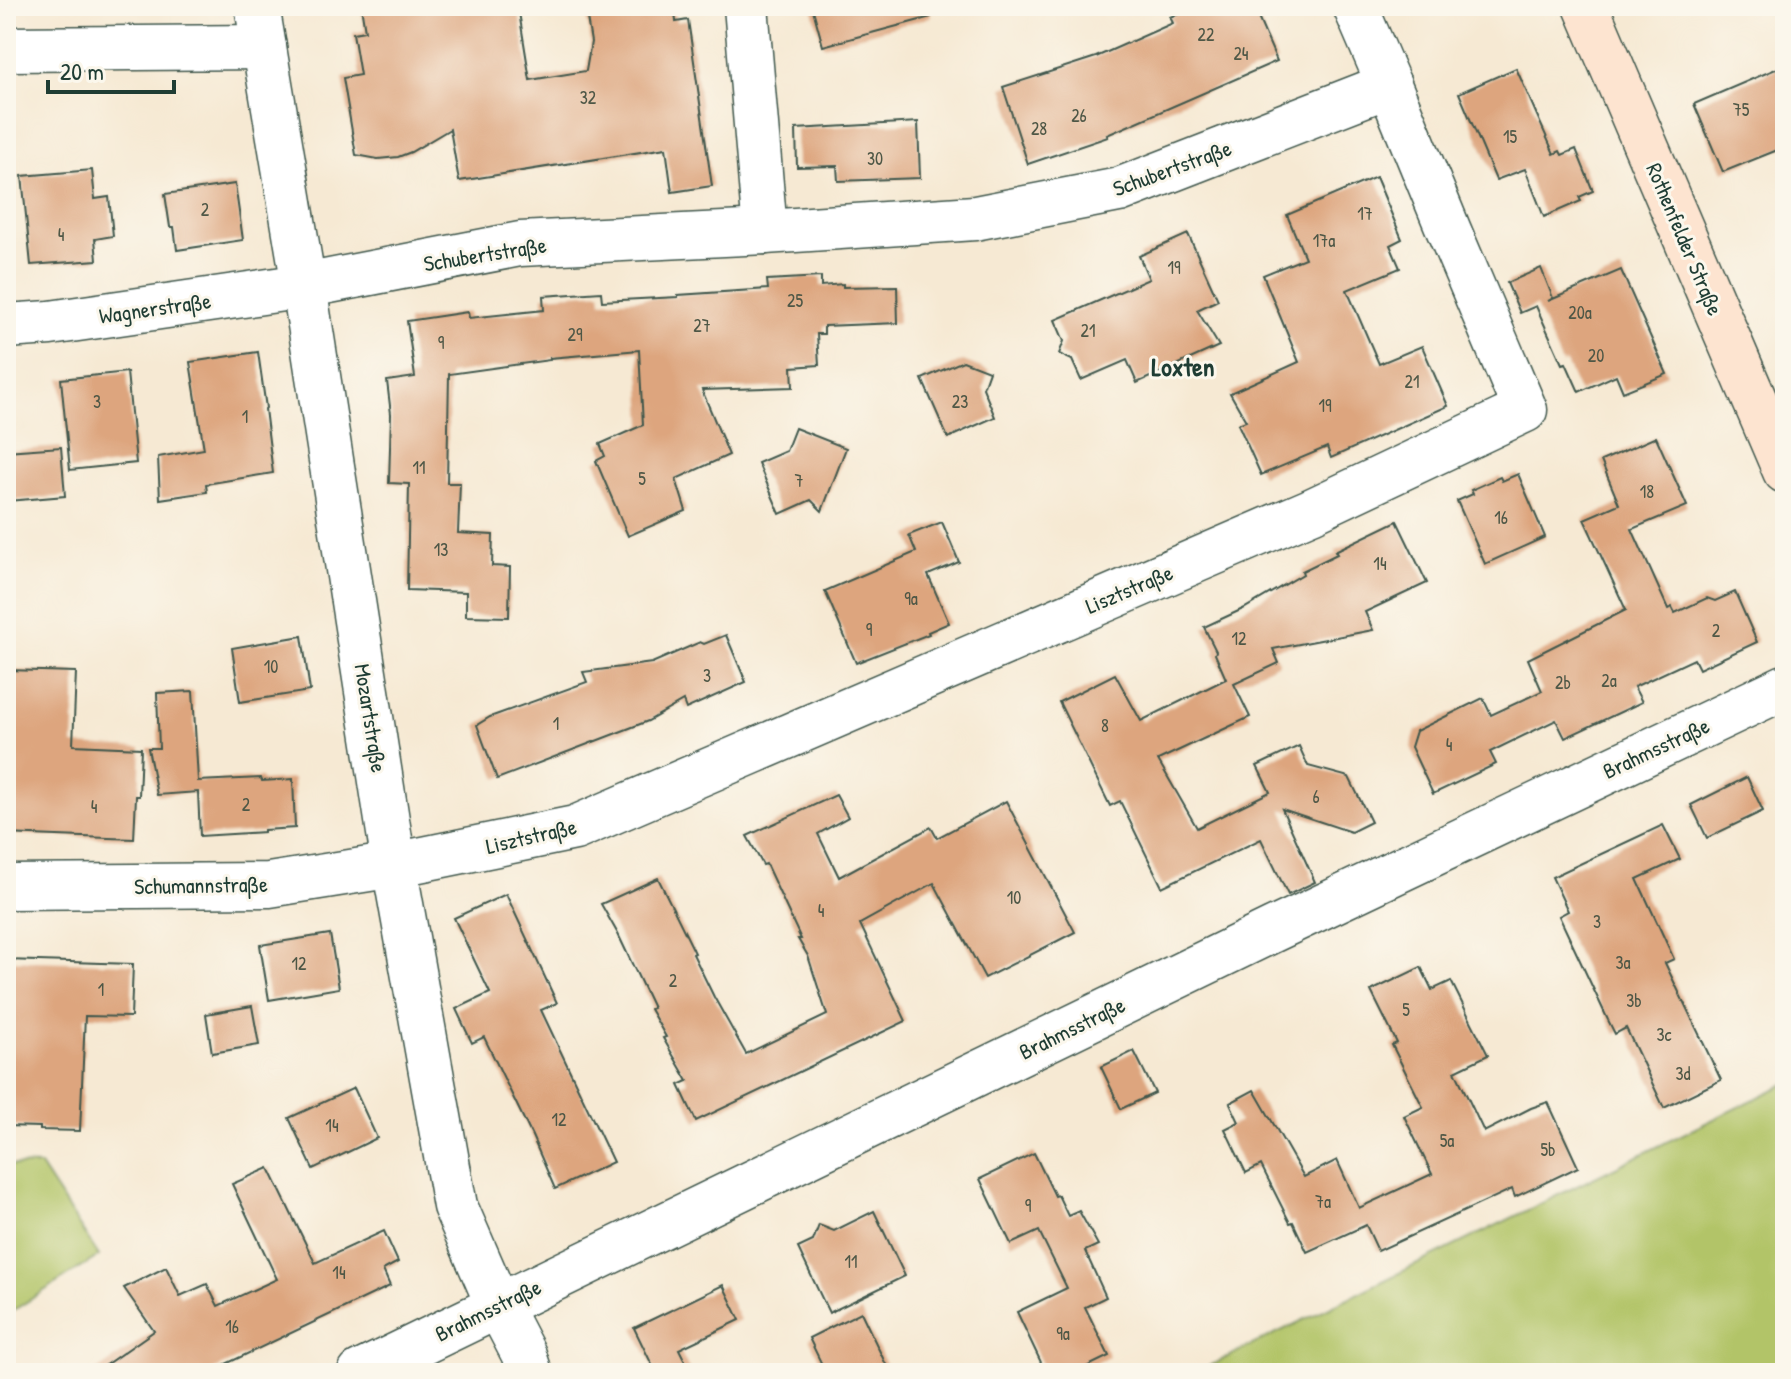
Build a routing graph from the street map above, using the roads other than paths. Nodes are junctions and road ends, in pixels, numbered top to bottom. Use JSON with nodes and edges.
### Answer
{"nodes":[{"id":1,"x":746,"y":6,"type":"edge"},
{"id":2,"x":1355,"y":6,"type":"edge"},
{"id":3,"x":1586,"y":6,"type":"edge"},
{"id":4,"x":260,"y":27,"type":"edge"},
{"id":5,"x":6,"y":49,"type":"edge"},
{"id":6,"x":1389,"y":85,"type":"junction"},
{"id":7,"x":765,"y":232,"type":"junction"},
{"id":8,"x":304,"y":286,"type":"junction"},
{"id":9,"x":6,"y":326,"type":"edge"},
{"id":10,"x":1785,"y":471,"type":"edge"},
{"id":11,"x":1785,"y":687,"type":"edge"},
{"id":12,"x":394,"y":865,"type":"junction"},
{"id":13,"x":6,"y":887,"type":"edge"},
{"id":14,"x":498,"y":1305,"type":"junction"},
{"id":15,"x":360,"y":1373,"type":"edge"},
{"id":16,"x":530,"y":1373,"type":"edge"}],
"edges":[{"from":1,"to":7,"type":"street"},
{"from":2,"to":6,"type":"street"},
{"from":3,"to":10,"type":"street","name":"Rothenfelder Straße"},
{"from":4,"to":5,"type":"street","name":"Mozartstraße"},
{"from":4,"to":8,"type":"street","name":"Mozartstraße"},
{"from":6,"to":7,"type":"street","name":"Schubertstraße"},
{"from":6,"to":12,"type":"street","name":"Lisztstraße"},
{"from":7,"to":8,"type":"street","name":"Schubertstraße"},
{"from":8,"to":9,"type":"street","name":"Wagnerstraße"},
{"from":8,"to":12,"type":"street","name":"Mozartstraße"},
{"from":11,"to":14,"type":"street","name":"Brahmsstraße"},
{"from":12,"to":13,"type":"street","name":"Schumannstraße"},
{"from":12,"to":14,"type":"street","name":"Mozartstraße"},
{"from":14,"to":15,"type":"street","name":"Brahmsstraße"},
{"from":14,"to":16,"type":"street","name":"Mozartstraße"}]}
